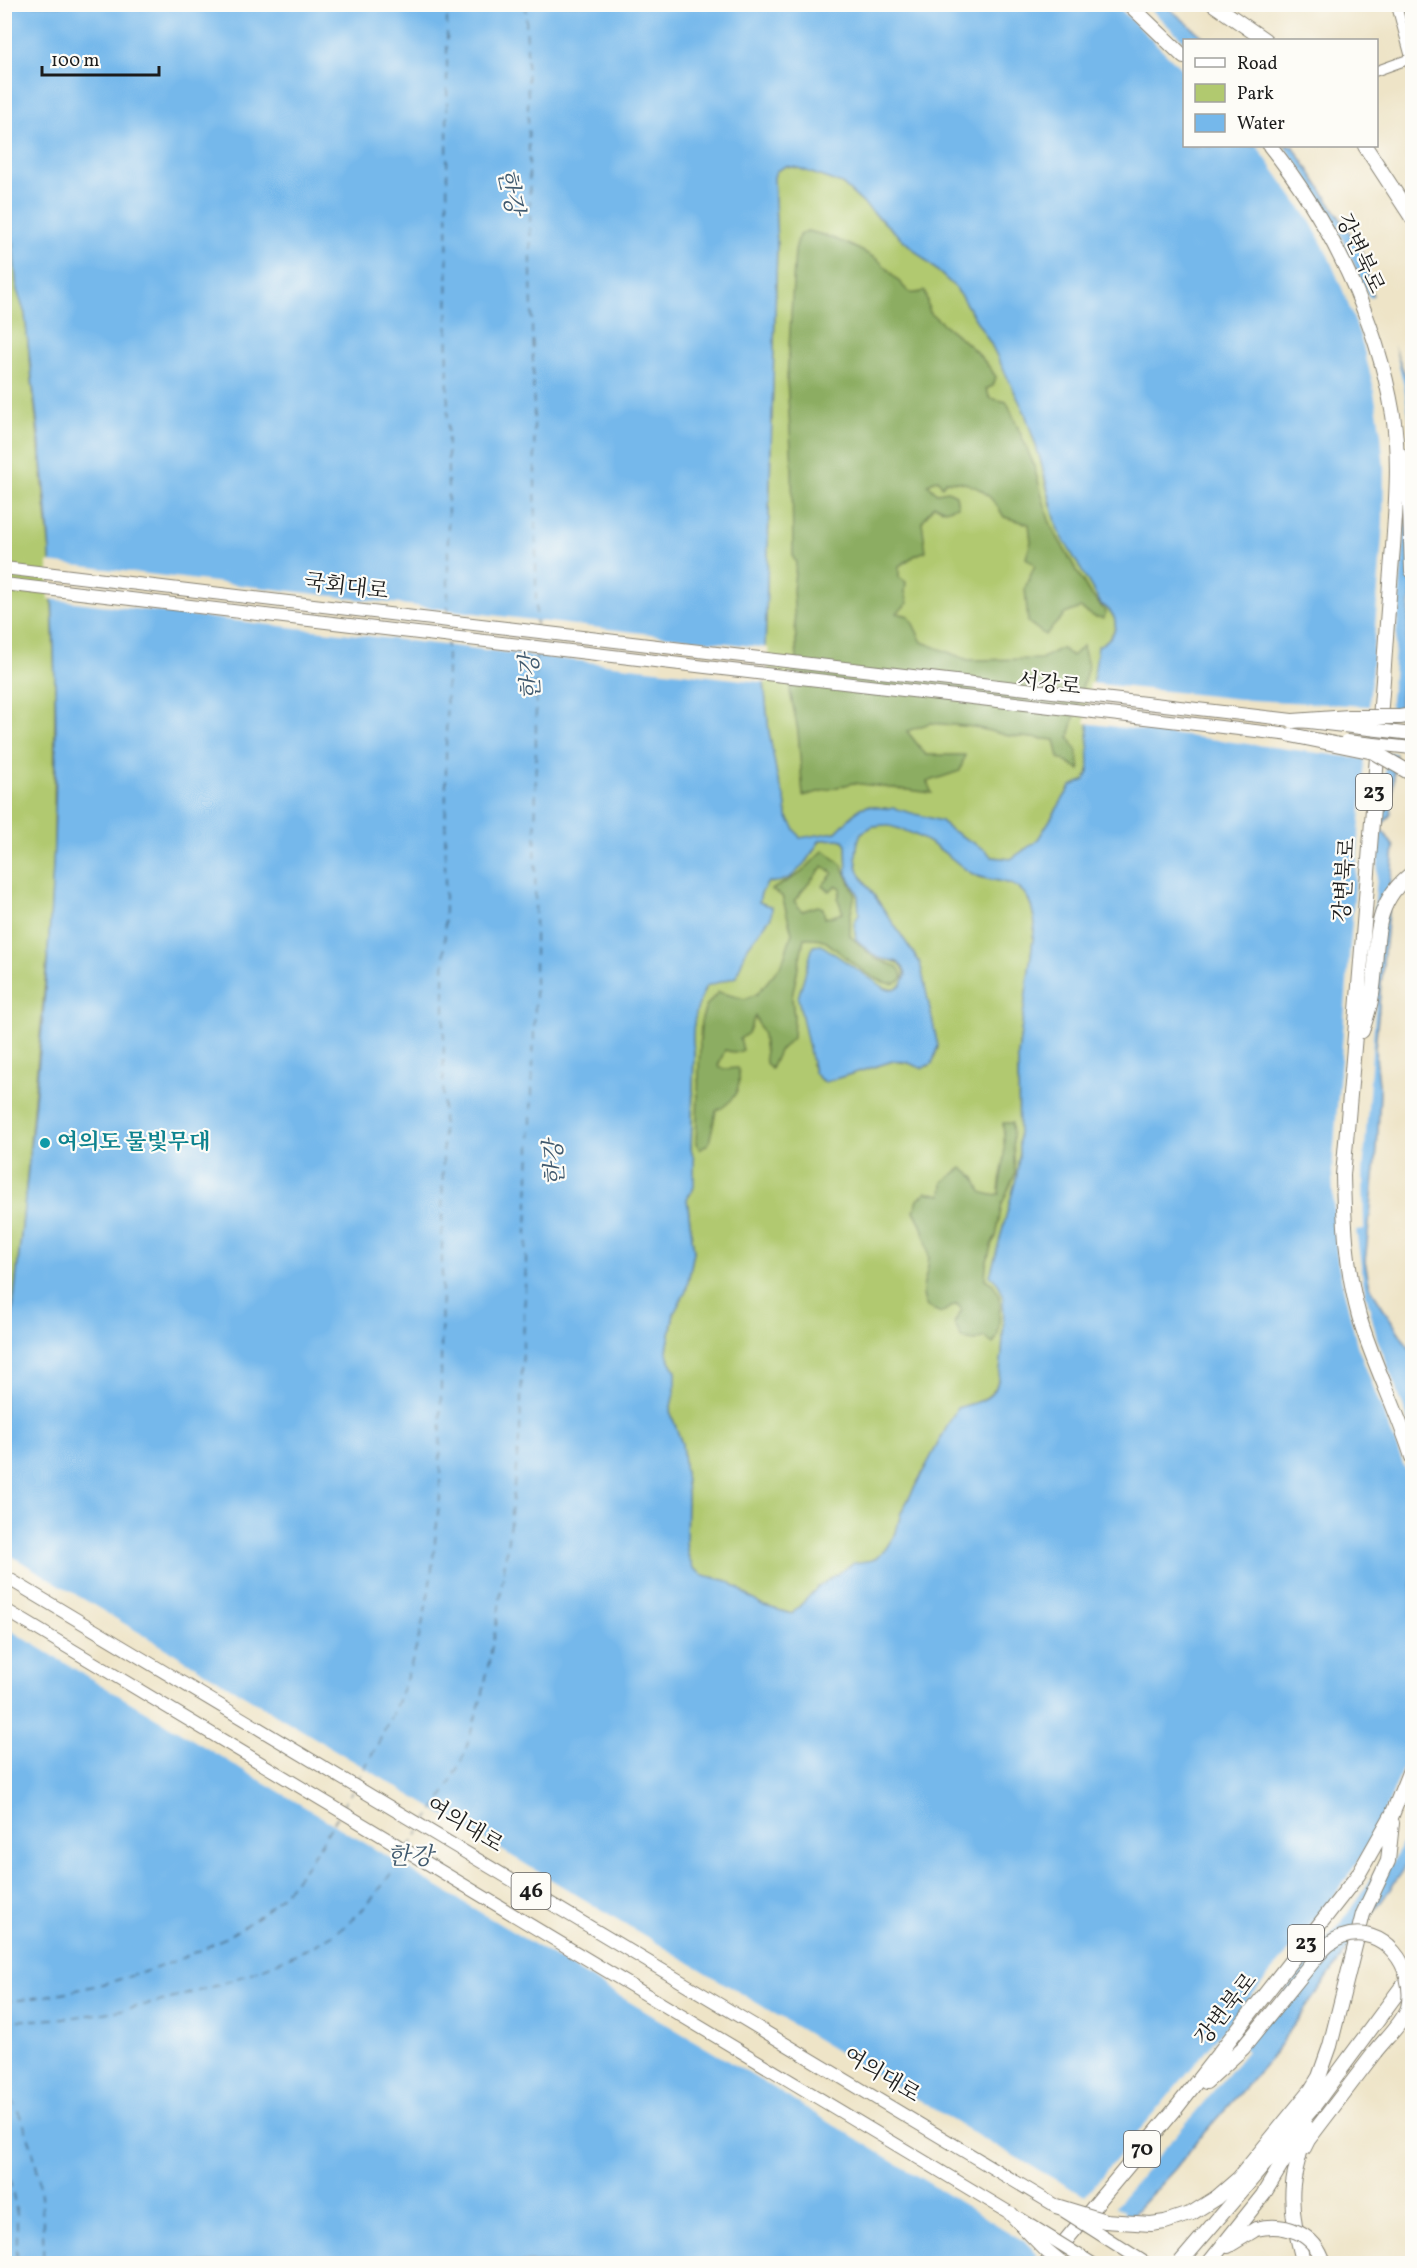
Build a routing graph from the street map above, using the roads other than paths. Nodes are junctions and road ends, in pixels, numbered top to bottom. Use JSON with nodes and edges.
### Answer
{"nodes":[{"id":1,"x":1129,"y":4,"type":"edge"},
{"id":2,"x":1214,"y":4,"type":"edge"},
{"id":3,"x":1396,"y":4,"type":"edge"},
{"id":4,"x":1263,"y":39,"type":"edge"},
{"id":5,"x":1183,"y":55,"type":"edge"},
{"id":6,"x":1412,"y":61,"type":"edge"},
{"id":7,"x":1378,"y":71,"type":"edge"},
{"id":8,"x":1271,"y":147,"type":"edge"},
{"id":9,"x":1368,"y":149,"type":"edge"},
{"id":10,"x":1413,"y":218,"type":"edge"},
{"id":11,"x":1398,"y":453,"type":"junction"},
{"id":12,"x":4,"y":568,"type":"edge"},
{"id":13,"x":1413,"y":571,"type":"edge"},
{"id":14,"x":4,"y":584,"type":"edge"},
{"id":15,"x":682,"y":649,"type":"joint"},
{"id":16,"x":680,"y":664,"type":"joint"},
{"id":17,"x":1413,"y":715,"type":"edge"},
{"id":18,"x":1292,"y":728,"type":"junction"},
{"id":19,"x":1413,"y":734,"type":"edge"},
{"id":20,"x":1413,"y":748,"type":"edge"},
{"id":21,"x":1413,"y":774,"type":"edge"},
{"id":22,"x":1413,"y":873,"type":"edge"},
{"id":23,"x":1354,"y":1056,"type":"junction"},
{"id":24,"x":1413,"y":1457,"type":"edge"},
{"id":25,"x":4,"y":1576,"type":"edge"},
{"id":26,"x":4,"y":1609,"type":"edge"},
{"id":27,"x":1413,"y":1765,"type":"edge"},
{"id":28,"x":1392,"y":1815,"type":"junction"},
{"id":29,"x":1413,"y":1973,"type":"edge"},
{"id":30,"x":1177,"y":2107,"type":"junction"},
{"id":31,"x":1310,"y":2111,"type":"junction"},
{"id":32,"x":1305,"y":2127,"type":"junction"},
{"id":33,"x":1302,"y":2152,"type":"junction"},
{"id":34,"x":1106,"y":2191,"type":"junction"},
{"id":35,"x":1056,"y":2206,"type":"junction"},
{"id":36,"x":1010,"y":2212,"type":"junction"},
{"id":37,"x":1211,"y":2260,"type":"edge"},
{"id":38,"x":1046,"y":2264,"type":"edge"},
{"id":39,"x":1063,"y":2264,"type":"edge"},
{"id":40,"x":1093,"y":2264,"type":"edge"},
{"id":41,"x":1147,"y":2264,"type":"edge"},
{"id":42,"x":1179,"y":2264,"type":"edge"},
{"id":43,"x":1304,"y":2264,"type":"edge"},
{"id":44,"x":1324,"y":2264,"type":"edge"}],
"edges":[{"from":1,"to":5,"type":"highway"},
{"from":2,"to":4,"type":"highway"},
{"from":3,"to":6,"type":"street"},
{"from":6,"to":7,"type":"street"},
{"from":8,"to":11,"type":"highway","name":"강변북로","number":"23"},
{"from":9,"to":10,"type":"highway"},
{"from":11,"to":13,"type":"highway"},
{"from":11,"to":23,"type":"highway","name":"강변북로","number":"23","bridge":true},
{"from":12,"to":15,"type":"main road","name":"국회대로"},
{"from":14,"to":16,"type":"main road","name":"국회대로"},
{"from":15,"to":18,"type":"main road","name":"서강로","bridge":true},
{"from":16,"to":18,"type":"main road","name":"서강로","bridge":true},
{"from":17,"to":18,"type":"highway","bridge":true},
{"from":18,"to":19,"type":"main road","name":"서강로","bridge":true},
{"from":18,"to":20,"type":"main road","name":"서강로","bridge":true},
{"from":18,"to":21,"type":"highway","bridge":true},
{"from":22,"to":23,"type":"highway"},
{"from":23,"to":24,"type":"highway","name":"강변북로","number":"23"},
{"from":25,"to":35,"type":"main road","name":"여의대로","number":"46"},
{"from":26,"to":36,"type":"main road","number":"46"},
{"from":27,"to":28,"type":"highway","name":"강변북로","number":"23"},
{"from":28,"to":30,"type":"highway","name":"강변북로","number":"23"},
{"from":28,"to":35,"type":"highway","bridge":true},
{"from":29,"to":31,"type":"highway"},
{"from":30,"to":33,"type":"highway","bridge":true},
{"from":30,"to":34,"type":"highway","name":"강변북로","number":"70"},
{"from":31,"to":32,"type":"highway"},
{"from":31,"to":42,"type":"highway"},
{"from":32,"to":33,"type":"highway"},
{"from":32,"to":37,"type":"highway"},
{"from":33,"to":43,"type":"highway"},
{"from":34,"to":38,"type":"highway","name":"강변북로","bridge":true},
{"from":34,"to":39,"type":"highway","bridge":true},
{"from":35,"to":41,"type":"main road","number":"46","bridge":true},
{"from":36,"to":39,"type":"highway","number":"46","bridge":true},
{"from":36,"to":40,"type":"main road","bridge":true},
{"from":37,"to":44,"type":"highway","bridge":true}]}
